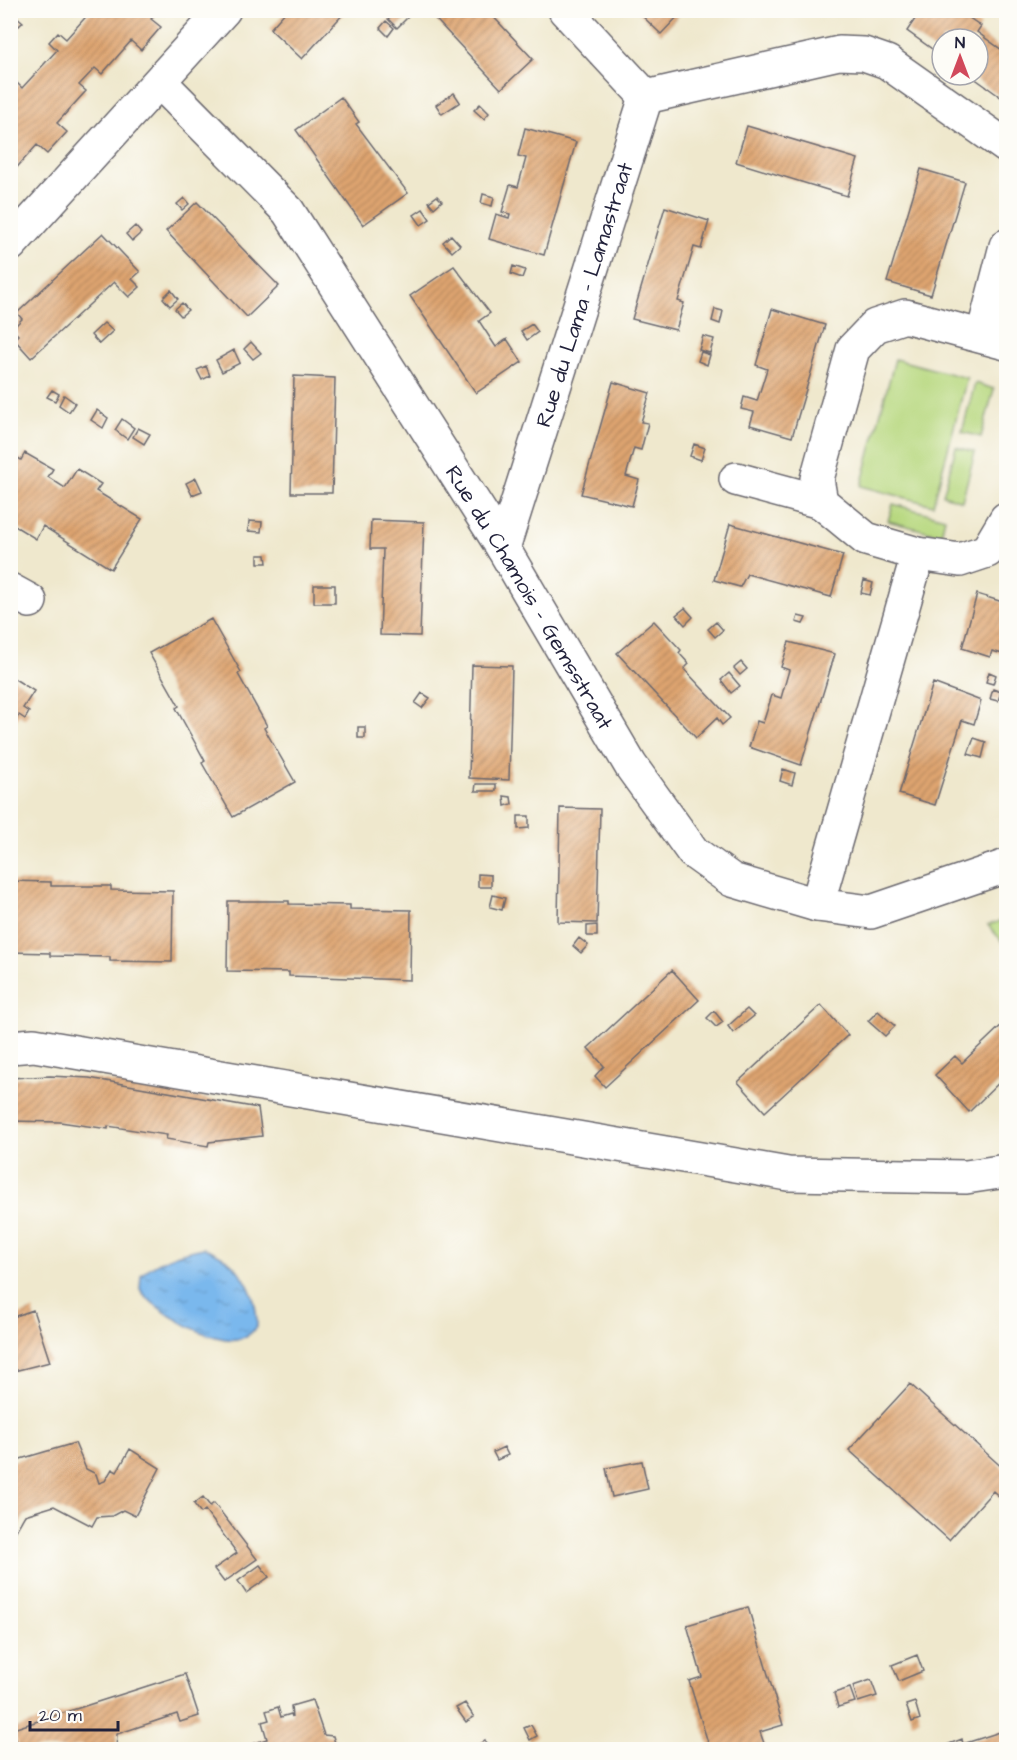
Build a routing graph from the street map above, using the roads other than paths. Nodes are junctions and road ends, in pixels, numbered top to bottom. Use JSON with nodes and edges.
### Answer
{"nodes":[{"id":1,"x":224,"y":10,"type":"edge"},
{"id":2,"x":565,"y":10,"type":"edge"},
{"id":3,"x":161,"y":83,"type":"junction"},
{"id":4,"x":646,"y":97,"type":"junction"},
{"id":5,"x":1006,"y":146,"type":"edge"},
{"id":6,"x":10,"y":245,"type":"edge"},
{"id":7,"x":1006,"y":246,"type":"edge"},
{"id":8,"x":995,"y":339,"type":"edge"},
{"id":9,"x":736,"y":479,"type":"dead end"},
{"id":10,"x":466,"y":494,"type":"junction"},
{"id":11,"x":521,"y":494,"type":"junction"},
{"id":12,"x":821,"y":502,"type":"junction"},
{"id":13,"x":1006,"y":519,"type":"edge"},
{"id":14,"x":503,"y":548,"type":"junction"},
{"id":15,"x":918,"y":554,"type":"junction"},
{"id":16,"x":1006,"y":866,"type":"edge"},
{"id":17,"x":817,"y":905,"type":"junction"},
{"id":18,"x":10,"y":1047,"type":"edge"},
{"id":19,"x":1006,"y":1171,"type":"edge"}],
"edges":[{"from":1,"to":3,"type":"street"},
{"from":2,"to":4,"type":"street"},
{"from":3,"to":6,"type":"street"},
{"from":3,"to":10,"type":"street","name":"Rue du Chamois - Gemsstraat"},
{"from":4,"to":5,"type":"street"},
{"from":4,"to":11,"type":"street","name":"Rue du Lama - Lamastraat"},
{"from":7,"to":8,"type":"street"},
{"from":8,"to":12,"type":"street"},
{"from":9,"to":12,"type":"street"},
{"from":10,"to":11,"type":"street"},
{"from":10,"to":14,"type":"street","name":"Rue du Chamois - Gemsstraat"},
{"from":11,"to":14,"type":"street","name":"Rue du Lama - Lamastraat"},
{"from":12,"to":15,"type":"street"},
{"from":13,"to":15,"type":"street"},
{"from":14,"to":17,"type":"street","name":"Rue du Chamois - Gemsstraat"},
{"from":15,"to":17,"type":"street"},
{"from":16,"to":17,"type":"street","name":"Rue du Chamois - Gemsstraat"},
{"from":18,"to":19,"type":"street"}]}
